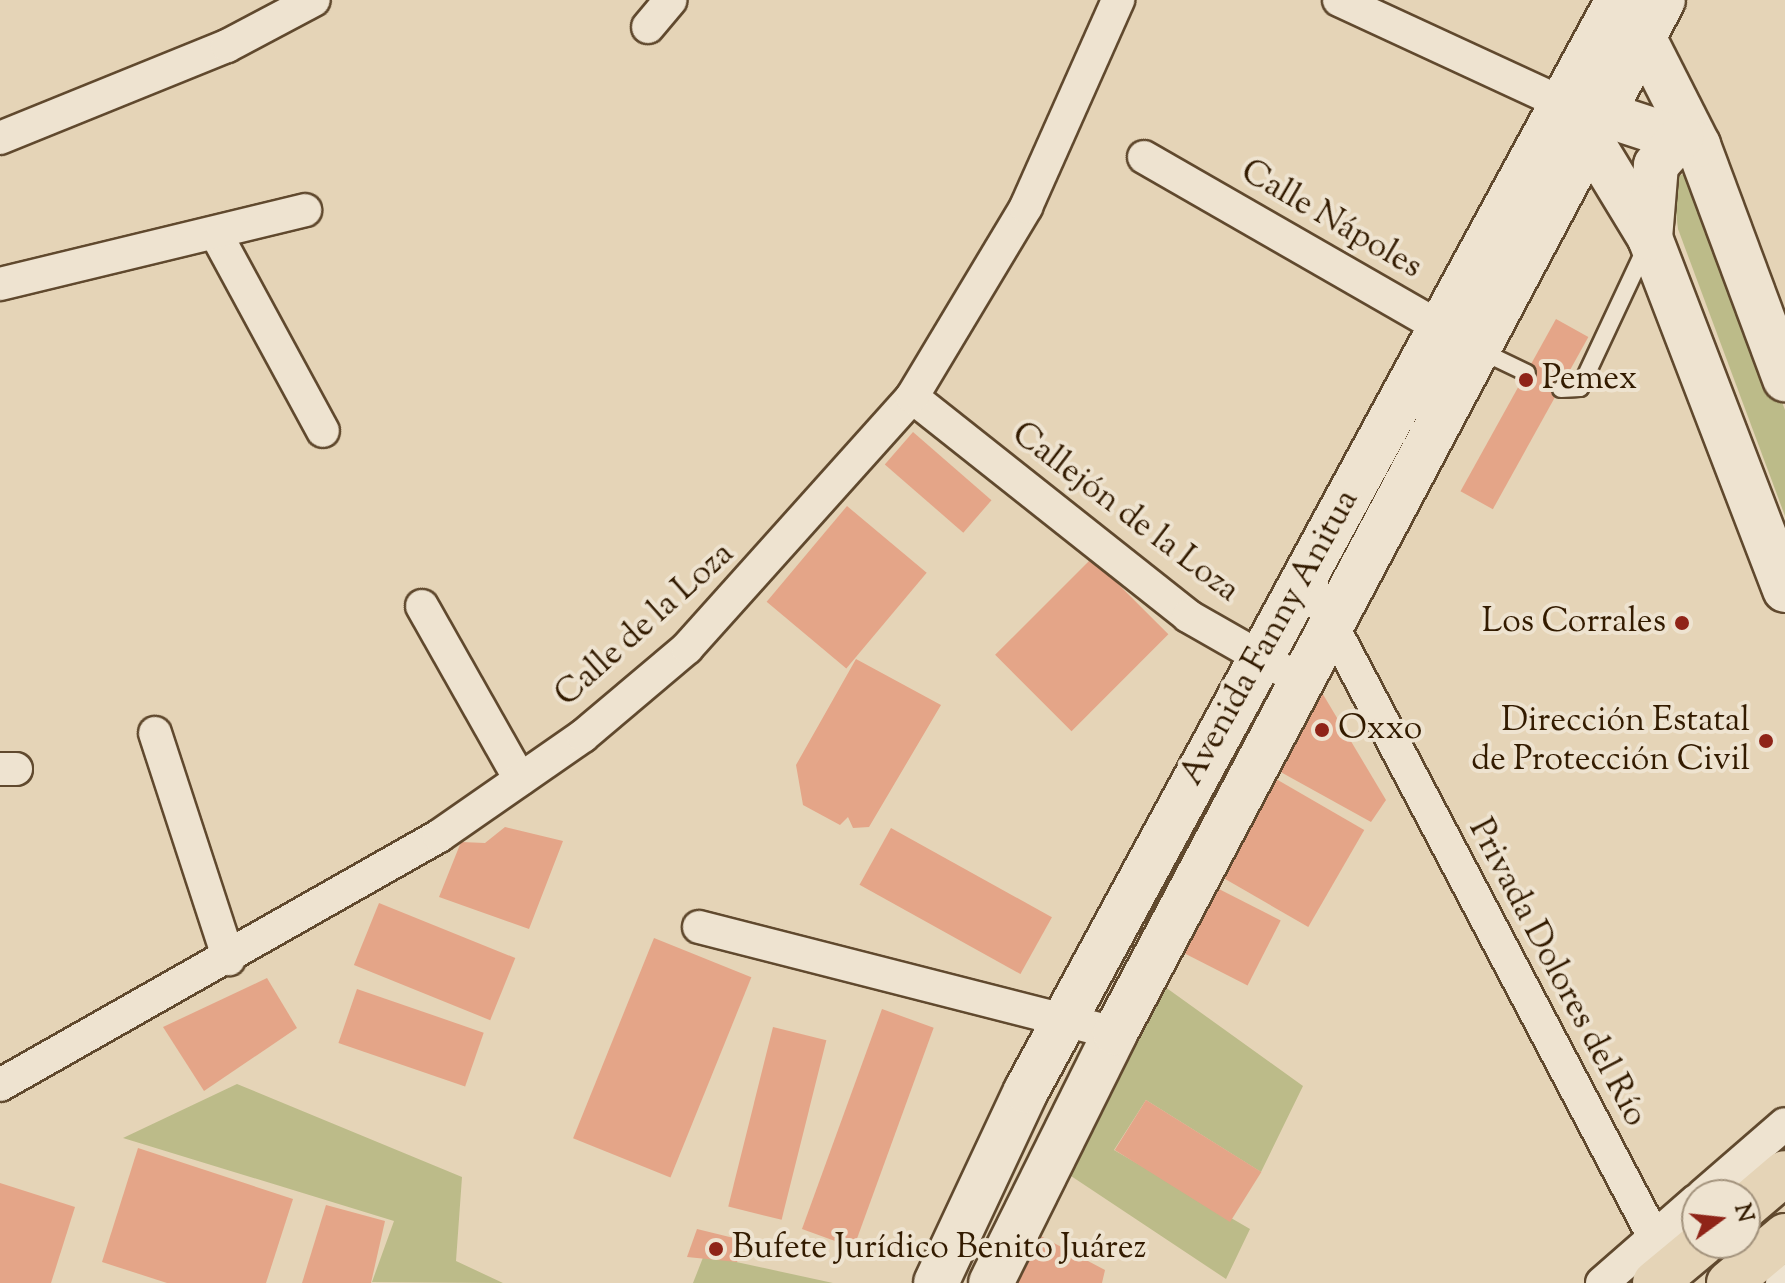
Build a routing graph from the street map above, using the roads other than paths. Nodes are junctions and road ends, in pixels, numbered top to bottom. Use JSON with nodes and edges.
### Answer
{"nodes":[{"id":1,"x":314,"y":0,"type":"edge"},
{"id":2,"x":671,"y":0,"type":"edge"},
{"id":3,"x":1118,"y":0,"type":"edge"},
{"id":4,"x":1339,"y":0,"type":"edge"},
{"id":5,"x":1637,"y":8,"type":"edge"},
{"id":6,"x":648,"y":27,"type":"dead end"},
{"id":7,"x":1560,"y":102,"type":"junction"},
{"id":8,"x":1600,"y":124,"type":"junction"},
{"id":9,"x":0,"y":138,"type":"edge"},
{"id":10,"x":1690,"y":141,"type":"junction"},
{"id":11,"x":1144,"y":157,"type":"dead end"},
{"id":12,"x":305,"y":210,"type":"dead end"},
{"id":13,"x":216,"y":234,"type":"junction"},
{"id":14,"x":1650,"y":238,"type":"junction"},
{"id":15,"x":0,"y":284,"type":"edge"},
{"id":16,"x":1440,"y":326,"type":"junction"},
{"id":17,"x":1479,"y":350,"type":"junction"},
{"id":18,"x":1527,"y":373,"type":"dead end"},
{"id":19,"x":1785,"y":379,"type":"edge"},
{"id":20,"x":1561,"y":389,"type":"dead end"},
{"id":21,"x":912,"y":397,"type":"junction"},
{"id":22,"x":323,"y":431,"type":"dead end"},
{"id":23,"x":1305,"y":574,"type":"junction"},
{"id":24,"x":1785,"y":590,"type":"edge"},
{"id":25,"x":422,"y":606,"type":"dead end"},
{"id":26,"x":1331,"y":624,"type":"junction"},
{"id":27,"x":1259,"y":654,"type":"junction"},
{"id":28,"x":1300,"y":680,"type":"junction"},
{"id":29,"x":155,"y":733,"type":"dead end"},
{"id":30,"x":520,"y":779,"type":"junction"},
{"id":31,"x":699,"y":927,"type":"dead end"},
{"id":32,"x":229,"y":959,"type":"junction"},
{"id":33,"x":1067,"y":1020,"type":"junction"},
{"id":34,"x":1115,"y":1033,"type":"junction"},
{"id":35,"x":0,"y":1085,"type":"edge"},
{"id":36,"x":1785,"y":1124,"type":"edge"},
{"id":37,"x":1785,"y":1173,"type":"edge"},
{"id":38,"x":1721,"y":1179,"type":"edge"},
{"id":39,"x":1761,"y":1193,"type":"edge"},
{"id":40,"x":1681,"y":1214,"type":"edge"},
{"id":41,"x":1785,"y":1236,"type":"edge"},
{"id":42,"x":1654,"y":1237,"type":"junction"},
{"id":43,"x":1684,"y":1259,"type":"edge"},
{"id":44,"x":936,"y":1283,"type":"edge"},
{"id":45,"x":991,"y":1283,"type":"edge"},
{"id":46,"x":1602,"y":1283,"type":"edge"},
{"id":47,"x":1655,"y":1283,"type":"edge"},
{"id":48,"x":1729,"y":1283,"type":"edge"}],
"edges":[{"from":1,"to":9,"type":"street"},
{"from":2,"to":6,"type":"street"},
{"from":3,"to":21,"type":"street","name":"Calle de la Loza"},
{"from":4,"to":7,"type":"street"},
{"from":5,"to":7,"type":"main road","name":"Avenida Fanny Anitua"},
{"from":5,"to":8,"type":"main road","name":"Avenida Fanny Anitua"},
{"from":5,"to":10,"type":"main road"},
{"from":7,"to":8,"type":"main road"},
{"from":7,"to":16,"type":"main road","name":"Avenida Fanny Anitua"},
{"from":8,"to":10,"type":"main road"},
{"from":8,"to":14,"type":"main road"},
{"from":8,"to":17,"type":"main road","name":"Avenida Fanny Anitua"},
{"from":10,"to":14,"type":"main road"},
{"from":10,"to":19,"type":"main road"},
{"from":11,"to":16,"type":"street","name":"Calle Nápoles"},
{"from":12,"to":13,"type":"street"},
{"from":13,"to":15,"type":"street"},
{"from":13,"to":22,"type":"street"},
{"from":14,"to":20,"type":"lane"},
{"from":14,"to":24,"type":"main road"},
{"from":16,"to":17,"type":"street","name":"Calle Nápoles"},
{"from":16,"to":23,"type":"main road","name":"Avenida Fanny Anitua"},
{"from":17,"to":18,"type":"lane"},
{"from":17,"to":26,"type":"main road","name":"Avenida Fanny Anitua"},
{"from":21,"to":27,"type":"street","name":"Callejón de la Loza"},
{"from":21,"to":30,"type":"street","name":"Calle de la Loza"},
{"from":23,"to":26,"type":"street","name":"Privada Dolores del Río"},
{"from":23,"to":27,"type":"main road","name":"Avenida Fanny Anitua"},
{"from":25,"to":30,"type":"street"},
{"from":26,"to":28,"type":"main road","name":"Avenida Fanny Anitua"},
{"from":26,"to":42,"type":"street","name":"Privada Dolores del Río"},
{"from":27,"to":28,"type":"street","name":"Callejón de la Loza"},
{"from":27,"to":33,"type":"main road","name":"Avenida Fanny Anitua"},
{"from":28,"to":34,"type":"main road","name":"Avenida Fanny Anitua"},
{"from":29,"to":32,"type":"street"},
{"from":30,"to":32,"type":"street","name":"Calle de la Loza"},
{"from":31,"to":33,"type":"street"},
{"from":32,"to":35,"type":"street","name":"Calle de la Loza"},
{"from":33,"to":34,"type":"street"},
{"from":33,"to":44,"type":"main road","name":"Avenida Fanny Anitua"},
{"from":34,"to":45,"type":"main road","name":"Avenida Fanny Anitua"},
{"from":36,"to":38,"type":"street"},
{"from":37,"to":39,"type":"main road"},
{"from":40,"to":42,"type":"street"},
{"from":41,"to":48,"type":"main road"},
{"from":42,"to":46,"type":"street"},
{"from":43,"to":47,"type":"main road"}]}
